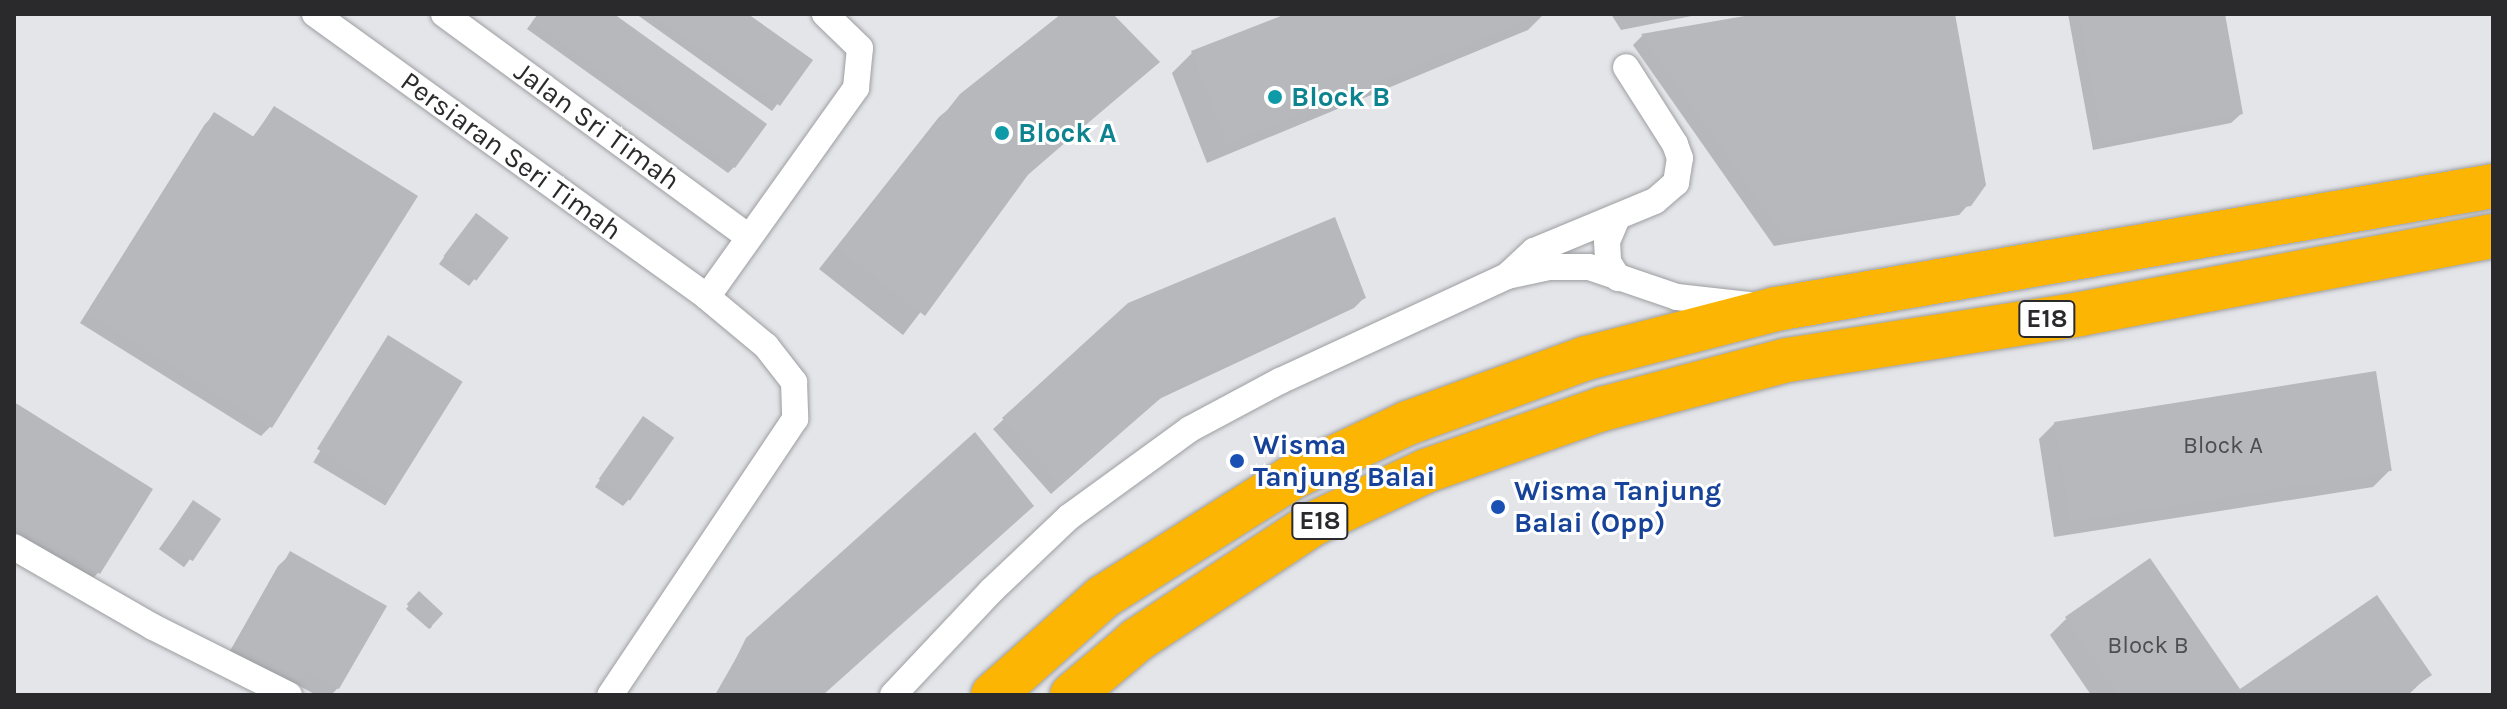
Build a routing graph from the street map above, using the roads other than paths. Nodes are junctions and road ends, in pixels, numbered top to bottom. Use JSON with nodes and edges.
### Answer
{"nodes":[{"id":1,"x":315,"y":14,"type":"edge"},
{"id":2,"x":825,"y":14,"type":"edge"},
{"id":3,"x":462,"y":19,"type":"edge"},
{"id":4,"x":1626,"y":67,"type":"dead end"},
{"id":5,"x":2493,"y":186,"type":"edge"},
{"id":6,"x":1617,"y":218,"type":"junction"},
{"id":7,"x":2493,"y":236,"type":"edge"},
{"id":8,"x":749,"y":237,"type":"junction"},
{"id":9,"x":1507,"y":276,"type":"junction"},
{"id":10,"x":1618,"y":278,"type":"junction"},
{"id":11,"x":707,"y":297,"type":"junction"},
{"id":12,"x":1776,"y":309,"type":"junction"},
{"id":13,"x":14,"y":547,"type":"edge"},
{"id":14,"x":289,"y":695,"type":"edge"},
{"id":15,"x":610,"y":695,"type":"edge"},
{"id":16,"x":893,"y":695,"type":"edge"},
{"id":17,"x":993,"y":695,"type":"edge"},
{"id":18,"x":1072,"y":695,"type":"edge"}],
"edges":[{"from":1,"to":11,"type":"street","name":"Persiaran Seri Timah"},
{"from":2,"to":8,"type":"street"},
{"from":3,"to":8,"type":"street","name":"Jalan Sri Timah"},
{"from":4,"to":6,"type":"street"},
{"from":5,"to":12,"type":"highway","number":"E18"},
{"from":6,"to":9,"type":"street"},
{"from":6,"to":10,"type":"street"},
{"from":7,"to":18,"type":"highway","number":"E18"},
{"from":8,"to":11,"type":"street"},
{"from":9,"to":10,"type":"street"},
{"from":9,"to":16,"type":"street"},
{"from":10,"to":12,"type":"street"},
{"from":11,"to":15,"type":"street","name":"Persiaran Seri Timah"},
{"from":12,"to":17,"type":"highway","number":"E18"},
{"from":13,"to":14,"type":"street"}]}
